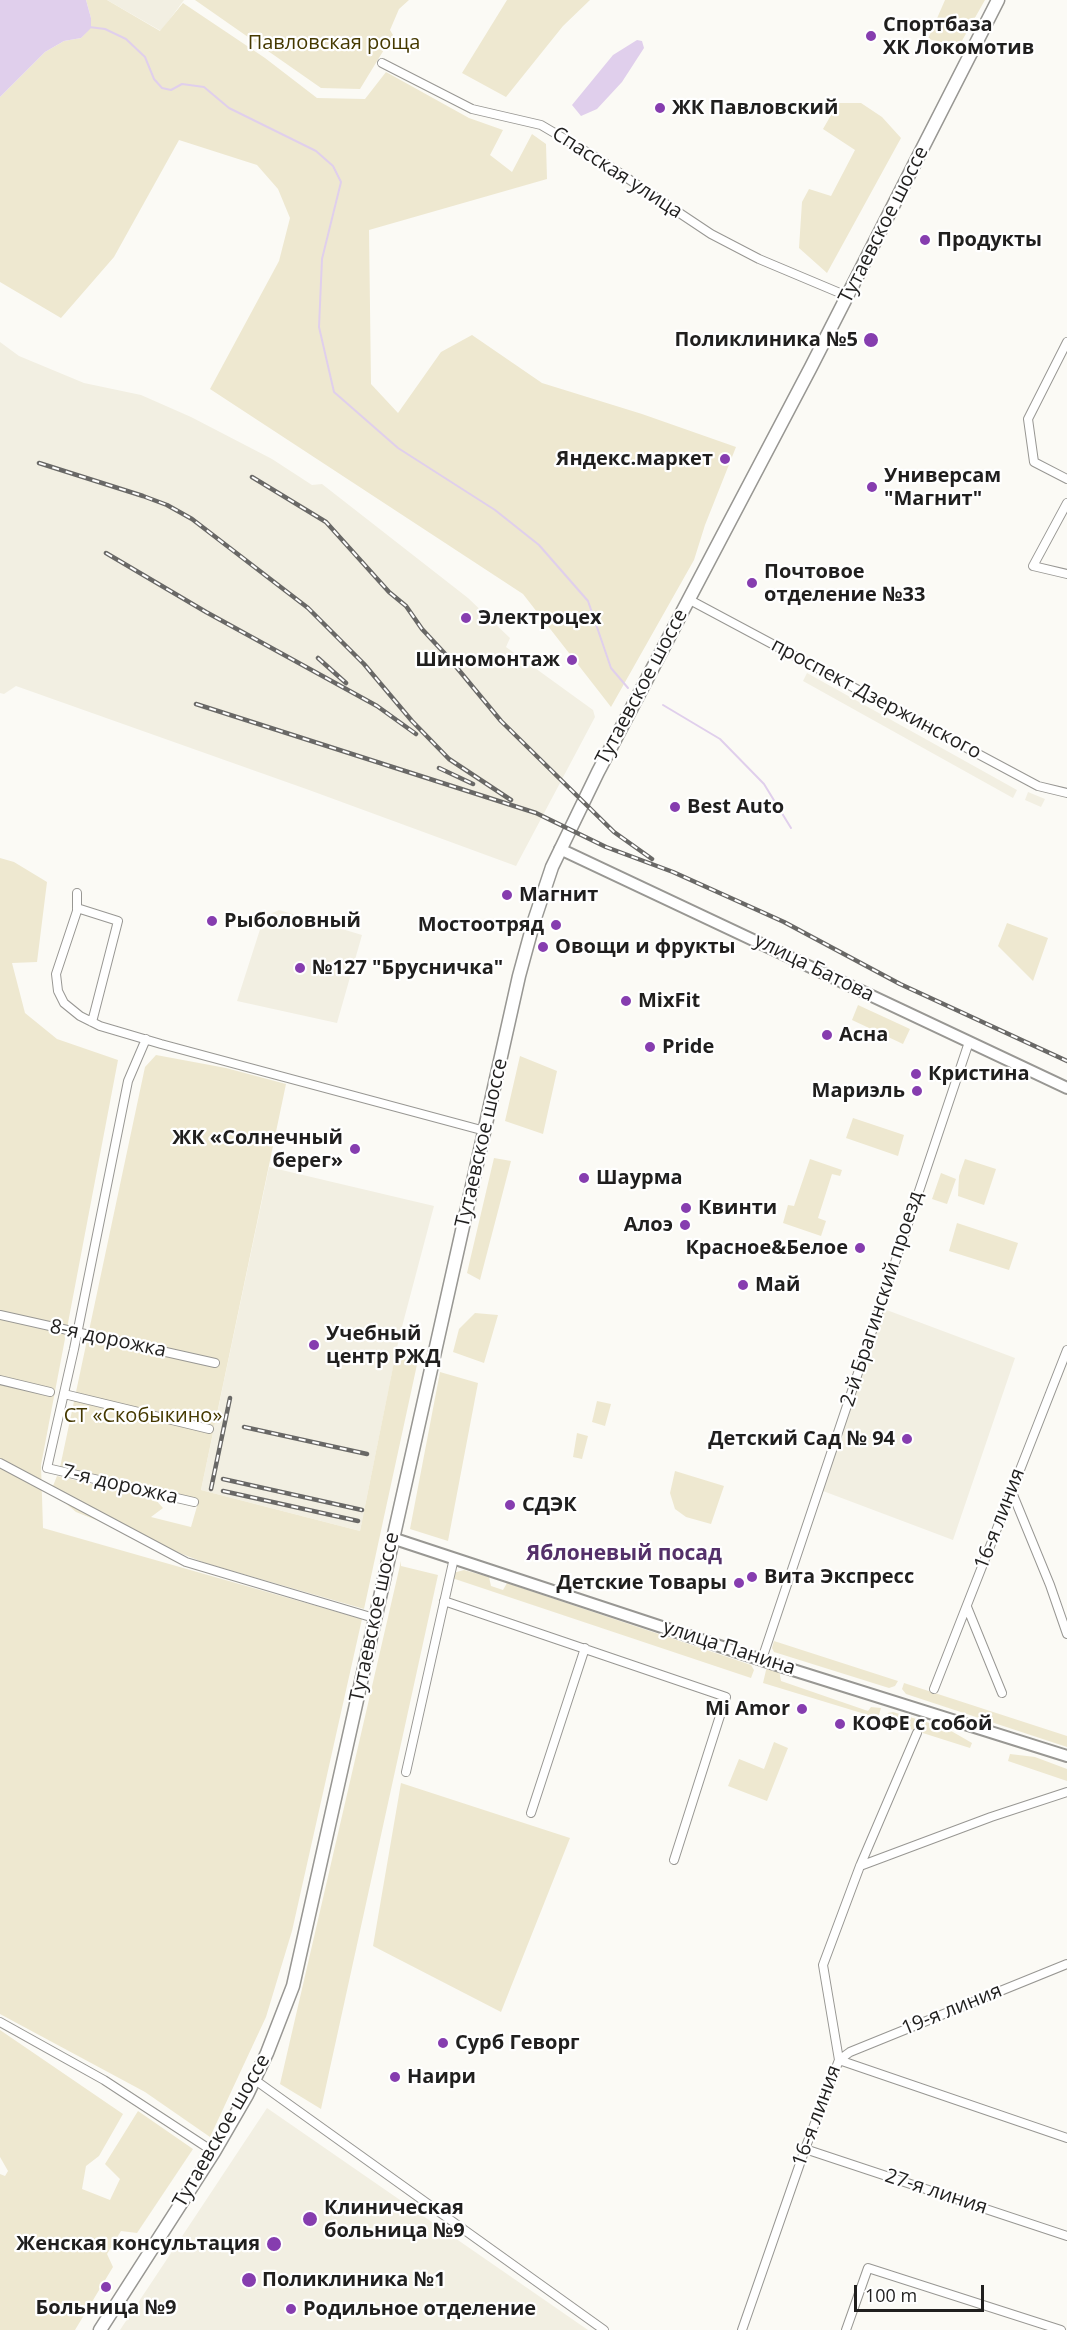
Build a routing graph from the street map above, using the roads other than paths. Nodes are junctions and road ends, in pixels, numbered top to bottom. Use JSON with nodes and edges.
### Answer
{"nodes":[{"id":1,"x":998,"y":0,"type":"edge"},
{"id":2,"x":382,"y":63,"type":"dead end"},
{"id":3,"x":848,"y":296,"type":"junction"},
{"id":4,"x":1067,"y":342,"type":"edge"},
{"id":5,"x":1067,"y":478,"type":"edge"},
{"id":6,"x":1067,"y":503,"type":"edge"},
{"id":7,"x":1067,"y":574,"type":"edge"},
{"id":8,"x":688,"y":599,"type":"junction"},
{"id":9,"x":1067,"y":794,"type":"edge"},
{"id":10,"x":560,"y":849,"type":"junction"},
{"id":11,"x":77,"y":893,"type":"dead end"},
{"id":12,"x":77,"y":908,"type":"junction"},
{"id":13,"x":92,"y":1022,"type":"junction"},
{"id":14,"x":146,"y":1040,"type":"junction"},
{"id":15,"x":969,"y":1042,"type":"junction"},
{"id":16,"x":1067,"y":1088,"type":"edge"},
{"id":17,"x":485,"y":1131,"type":"junction"},
{"id":18,"x":0,"y":1315,"type":"edge"},
{"id":19,"x":77,"y":1332,"type":"junction"},
{"id":20,"x":1067,"y":1350,"type":"edge"},
{"id":21,"x":215,"y":1363,"type":"dead end"},
{"id":22,"x":0,"y":1380,"type":"edge"},
{"id":23,"x":50,"y":1392,"type":"dead end"},
{"id":24,"x":63,"y":1394,"type":"junction"},
{"id":25,"x":209,"y":1429,"type":"dead end"},
{"id":26,"x":0,"y":1463,"type":"edge"},
{"id":27,"x":1011,"y":1490,"type":"junction"},
{"id":28,"x":194,"y":1502,"type":"dead end"},
{"id":29,"x":392,"y":1538,"type":"junction"},
{"id":30,"x":454,"y":1558,"type":"junction"},
{"id":31,"x":444,"y":1601,"type":"junction"},
{"id":32,"x":967,"y":1607,"type":"junction"},
{"id":33,"x":374,"y":1618,"type":"junction"},
{"id":34,"x":1067,"y":1634,"type":"edge"},
{"id":35,"x":585,"y":1648,"type":"junction"},
{"id":36,"x":762,"y":1659,"type":"junction"},
{"id":37,"x":933,"y":1689,"type":"dead end"},
{"id":38,"x":1002,"y":1693,"type":"dead end"},
{"id":39,"x":917,"y":1733,"type":"dead end"},
{"id":40,"x":1067,"y":1756,"type":"edge"},
{"id":41,"x":406,"y":1772,"type":"dead end"},
{"id":42,"x":1067,"y":1792,"type":"edge"},
{"id":43,"x":531,"y":1813,"type":"dead end"},
{"id":44,"x":674,"y":1860,"type":"dead end"},
{"id":45,"x":860,"y":1866,"type":"junction"},
{"id":46,"x":1067,"y":1964,"type":"edge"},
{"id":47,"x":0,"y":2022,"type":"edge"},
{"id":48,"x":839,"y":2060,"type":"junction"},
{"id":49,"x":255,"y":2080,"type":"junction"},
{"id":50,"x":1067,"y":2138,"type":"edge"},
{"id":51,"x":805,"y":2149,"type":"junction"},
{"id":52,"x":214,"y":2152,"type":"junction"},
{"id":53,"x":1067,"y":2236,"type":"edge"},
{"id":54,"x":100,"y":2330,"type":"edge"},
{"id":55,"x":604,"y":2330,"type":"edge"},
{"id":56,"x":742,"y":2330,"type":"edge"},
{"id":57,"x":846,"y":2330,"type":"edge"},
{"id":58,"x":1061,"y":2330,"type":"edge"}],
"edges":[{"from":1,"to":3,"type":"main road","name":"Тутаевское шоссе"},
{"from":2,"to":3,"type":"street","name":"Спасская улица"},
{"from":3,"to":8,"type":"main road","name":"Тутаевское шоссе"},
{"from":4,"to":5,"type":"street"},
{"from":6,"to":7,"type":"street"},
{"from":8,"to":9,"type":"street","name":"проспект Дзержинского"},
{"from":8,"to":10,"type":"main road","name":"Тутаевское шоссе"},
{"from":10,"to":15,"type":"street","name":"улица Батова"},
{"from":10,"to":17,"type":"main road","name":"Тутаевское шоссе"},
{"from":11,"to":12,"type":"street"},
{"from":12,"to":13,"type":"street"},
{"from":12,"to":13,"type":"street"},
{"from":13,"to":14,"type":"street"},
{"from":14,"to":17,"type":"street"},
{"from":14,"to":19,"type":"street"},
{"from":15,"to":16,"type":"street","name":"улица Батова"},
{"from":15,"to":36,"type":"street","name":"2-й Брагинский проезд"},
{"from":17,"to":29,"type":"main road","name":"Тутаевское шоссе"},
{"from":18,"to":19,"type":"street","name":"8-я дорожка"},
{"from":19,"to":21,"type":"street","name":"8-я дорожка"},
{"from":19,"to":24,"type":"street"},
{"from":20,"to":27,"type":"street","name":"16-я линия"},
{"from":22,"to":23,"type":"street"},
{"from":24,"to":25,"type":"street"},
{"from":24,"to":28,"type":"street","name":"7-я дорожка"},
{"from":26,"to":33,"type":"street"},
{"from":27,"to":32,"type":"street","name":"16-я линия"},
{"from":27,"to":34,"type":"street"},
{"from":29,"to":30,"type":"street","name":"улица Панина"},
{"from":29,"to":33,"type":"main road","name":"Тутаевское шоссе"},
{"from":30,"to":31,"type":"street"},
{"from":30,"to":36,"type":"street","name":"улица Панина"},
{"from":31,"to":35,"type":"street"},
{"from":31,"to":41,"type":"street"},
{"from":32,"to":37,"type":"street","name":"16-я линия"},
{"from":32,"to":38,"type":"street"},
{"from":33,"to":49,"type":"main road","name":"Тутаевское шоссе"},
{"from":35,"to":43,"type":"street"},
{"from":35,"to":44,"type":"street"},
{"from":36,"to":40,"type":"street","name":"улица Панина"},
{"from":39,"to":45,"type":"street","name":"16-я линия"},
{"from":42,"to":45,"type":"street"},
{"from":45,"to":48,"type":"street","name":"16-я линия"},
{"from":46,"to":48,"type":"street","name":"19-я линия"},
{"from":47,"to":52,"type":"street"},
{"from":48,"to":50,"type":"street"},
{"from":48,"to":51,"type":"street","name":"16-я линия"},
{"from":49,"to":52,"type":"main road","name":"Тутаевское шоссе"},
{"from":49,"to":55,"type":"street"},
{"from":51,"to":53,"type":"street","name":"27-я линия"},
{"from":51,"to":56,"type":"street","name":"16-я линия"},
{"from":52,"to":54,"type":"main road","name":"Тутаевское шоссе"},
{"from":57,"to":58,"type":"street"}]}
